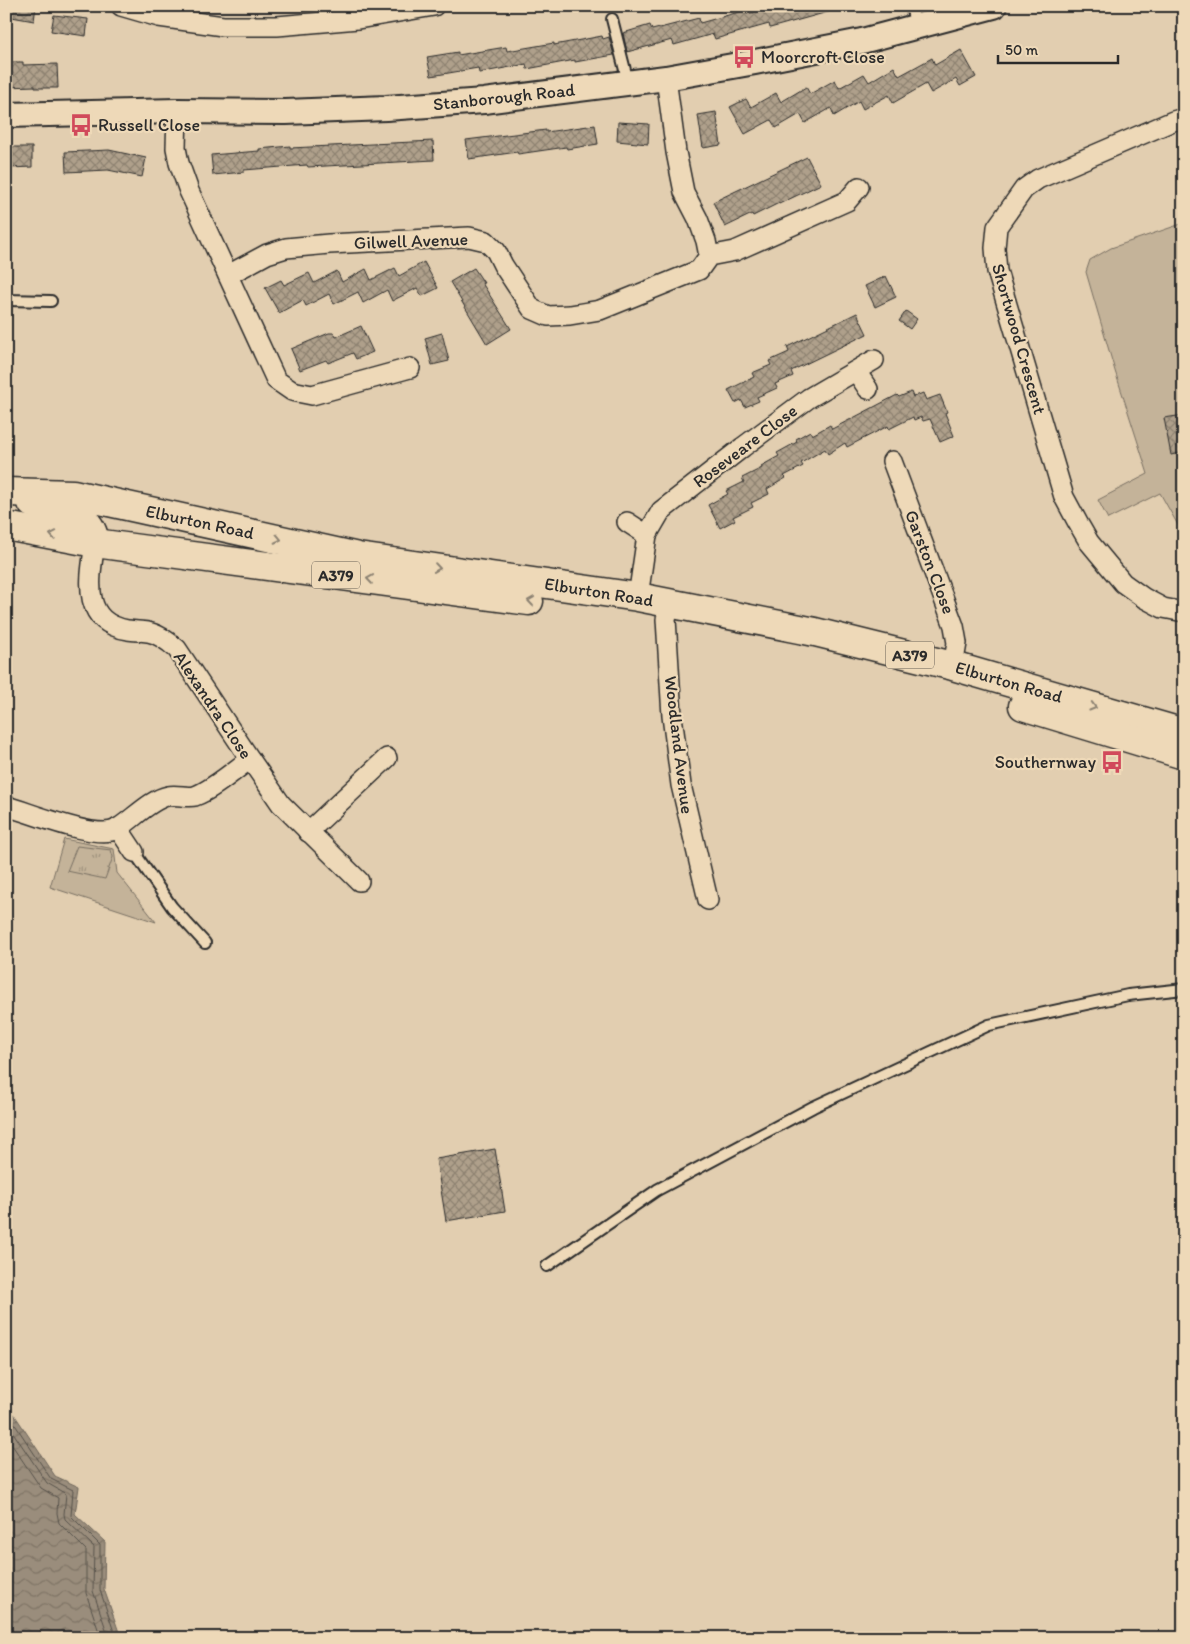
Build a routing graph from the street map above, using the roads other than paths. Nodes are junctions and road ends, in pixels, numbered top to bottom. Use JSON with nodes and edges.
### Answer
{"nodes":[{"id":1,"x":121,"y":6,"type":"edge"},
{"id":2,"x":434,"y":6,"type":"edge"},
{"id":3,"x":994,"y":6,"type":"edge"},
{"id":4,"x":914,"y":17,"type":"edge"},
{"id":5,"x":612,"y":19,"type":"dead end"},
{"id":6,"x":666,"y":78,"type":"junction"},
{"id":7,"x":629,"y":84,"type":"junction"},
{"id":8,"x":177,"y":111,"type":"junction"},
{"id":9,"x":6,"y":115,"type":"edge"},
{"id":10,"x":1184,"y":118,"type":"edge"},
{"id":11,"x":859,"y":188,"type":"dead end"},
{"id":12,"x":709,"y":256,"type":"junction"},
{"id":13,"x":228,"y":275,"type":"junction"},
{"id":14,"x":6,"y":300,"type":"edge"},
{"id":15,"x":51,"y":301,"type":"dead end"},
{"id":16,"x":874,"y":360,"type":"dead end"},
{"id":17,"x":410,"y":367,"type":"dead end"},
{"id":18,"x":856,"y":371,"type":"junction"},
{"id":19,"x":868,"y":389,"type":"dead end"},
{"id":20,"x":892,"y":461,"type":"dead end"},
{"id":21,"x":6,"y":494,"type":"edge"},
{"id":22,"x":123,"y":505,"type":"junction"},
{"id":23,"x":627,"y":522,"type":"dead end"},
{"id":24,"x":6,"y":526,"type":"edge"},
{"id":25,"x":648,"y":535,"type":"junction"},
{"id":26,"x":95,"y":543,"type":"junction"},
{"id":27,"x":188,"y":555,"type":"junction"},
{"id":28,"x":638,"y":597,"type":"junction"},
{"id":29,"x":1184,"y":612,"type":"edge"},
{"id":30,"x":666,"y":619,"type":"junction"},
{"id":31,"x":953,"y":666,"type":"junction"},
{"id":32,"x":1184,"y":733,"type":"edge"},
{"id":33,"x":1184,"y":755,"type":"edge"},
{"id":34,"x":387,"y":758,"type":"dead end"},
{"id":35,"x":250,"y":759,"type":"junction"},
{"id":36,"x":6,"y":806,"type":"edge"},
{"id":37,"x":118,"y":828,"type":"junction"},
{"id":38,"x":308,"y":832,"type":"junction"},
{"id":39,"x":134,"y":852,"type":"joint"},
{"id":40,"x":359,"y":881,"type":"dead end"},
{"id":41,"x":708,"y":900,"type":"dead end"},
{"id":42,"x":205,"y":943,"type":"dead end"},
{"id":43,"x":1184,"y":989,"type":"edge"},
{"id":44,"x":547,"y":1266,"type":"dead end"}],
"edges":[{"from":1,"to":2,"type":"street"},
{"from":3,"to":4,"type":"street","name":"Stanborough Road"},
{"from":4,"to":6,"type":"street","name":"Stanborough Road"},
{"from":5,"to":7,"type":"lane"},
{"from":6,"to":7,"type":"street","name":"Stanborough Road"},
{"from":6,"to":12,"type":"street"},
{"from":7,"to":8,"type":"street","name":"Stanborough Road"},
{"from":8,"to":9,"type":"street","name":"Stanborough Road"},
{"from":8,"to":13,"type":"street"},
{"from":10,"to":29,"type":"street","name":"Shortwood Crescent"},
{"from":11,"to":12,"type":"street"},
{"from":12,"to":13,"type":"street","name":"Gilwell Avenue"},
{"from":13,"to":17,"type":"street"},
{"from":14,"to":15,"type":"lane"},
{"from":16,"to":18,"type":"street","name":"Roseveare Close"},
{"from":18,"to":19,"type":"street"},
{"from":18,"to":25,"type":"street","name":"Roseveare Close"},
{"from":20,"to":31,"type":"street","name":"Garston Close"},
{"from":21,"to":22,"type":"main road","name":"Elburton Road","number":"A379"},
{"from":21,"to":26,"type":"main road","number":"A379"},
{"from":22,"to":27,"type":"main road","number":"A379"},
{"from":22,"to":28,"type":"main road","name":"Elburton Road","number":"A379","one_way":true},
{"from":23,"to":25,"type":"street"},
{"from":26,"to":24,"type":"main road","name":"Elburton Road","number":"A379","one_way":true},
{"from":25,"to":28,"type":"street","name":"Roseveare Close"},
{"from":26,"to":27,"type":"main road","name":"Elburton Road","number":"A379"},
{"from":26,"to":35,"type":"street","name":"Alexandra Close"},
{"from":30,"to":27,"type":"main road","name":"Elburton Road","number":"A379","one_way":true},
{"from":28,"to":31,"type":"main road","name":"Elburton Road","number":"A379"},
{"from":30,"to":33,"type":"main road","name":"Elburton Road","number":"A379"},
{"from":30,"to":41,"type":"street","name":"Woodland Avenue"},
{"from":31,"to":32,"type":"main road","name":"Elburton Road","number":"A379","one_way":true},
{"from":34,"to":38,"type":"street"},
{"from":35,"to":37,"type":"street"},
{"from":35,"to":38,"type":"street","name":"Alexandra Close"},
{"from":36,"to":37,"type":"street"},
{"from":37,"to":39,"type":"street"},
{"from":38,"to":40,"type":"street","name":"Alexandra Close"},
{"from":39,"to":42,"type":"lane"},
{"from":43,"to":44,"type":"lane"}]}
